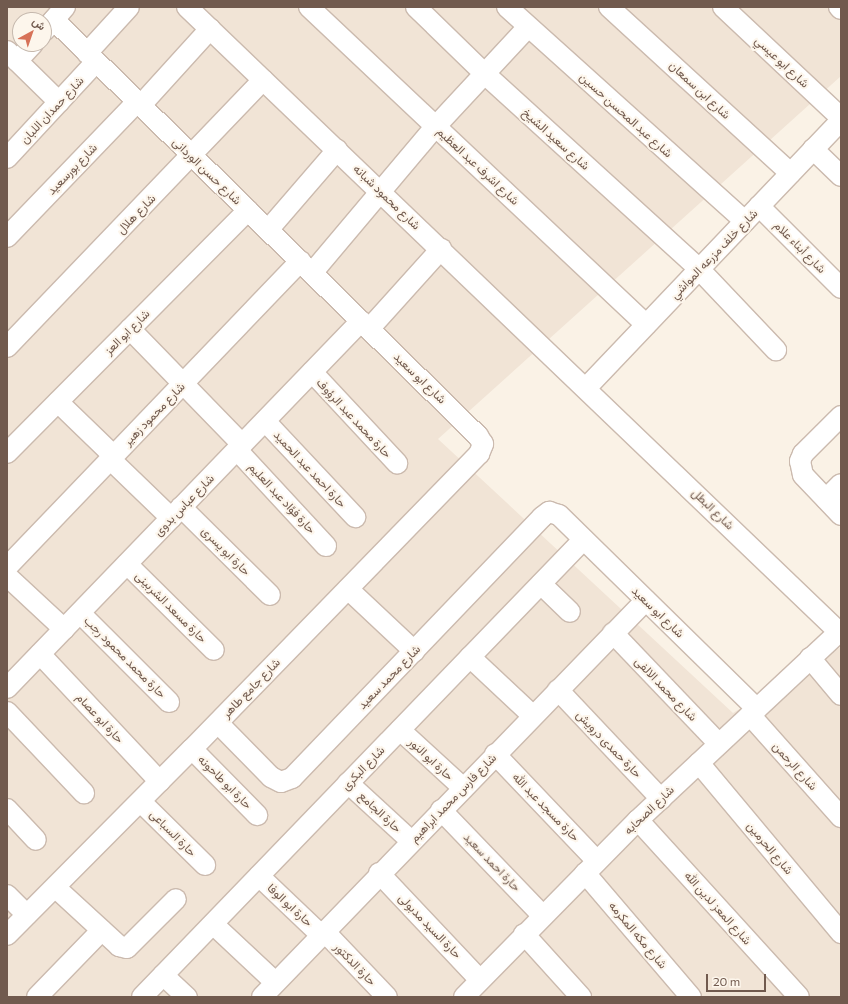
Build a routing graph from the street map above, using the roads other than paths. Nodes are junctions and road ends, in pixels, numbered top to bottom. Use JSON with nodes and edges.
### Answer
{"nodes":[{"id":1,"x":129,"y":7,"type":"edge"},
{"id":2,"x":187,"y":7,"type":"edge"},
{"id":3,"x":309,"y":7,"type":"edge"},
{"id":4,"x":416,"y":7,"type":"edge"},
{"id":5,"x":507,"y":7,"type":"edge"},
{"id":6,"x":609,"y":7,"type":"edge"},
{"id":7,"x":723,"y":7,"type":"edge"},
{"id":8,"x":56,"y":16,"type":"edge"},
{"id":9,"x":528,"y":27,"type":"junction"},
{"id":10,"x":210,"y":29,"type":"junction"},
{"id":11,"x":12,"y":56,"type":"edge"},
{"id":12,"x":92,"y":57,"type":"junction"},
{"id":13,"x":484,"y":74,"type":"junction"},
{"id":14,"x":263,"y":80,"type":"junction"},
{"id":15,"x":59,"y":102,"type":"junction"},
{"id":16,"x":139,"y":104,"type":"junction"},
{"id":17,"x":841,"y":119,"type":"edge"},
{"id":18,"x":436,"y":126,"type":"junction"},
{"id":19,"x":813,"y":149,"type":"junction"},
{"id":20,"x":337,"y":150,"type":"junction"},
{"id":21,"x":8,"y":155,"type":"edge"},
{"id":22,"x":192,"y":156,"type":"junction"},
{"id":23,"x":790,"y":173,"type":"junction"},
{"id":24,"x":841,"y":176,"type":"edge"},
{"id":25,"x":381,"y":191,"type":"junction"},
{"id":26,"x":759,"y":206,"type":"junction"},
{"id":27,"x":248,"y":210,"type":"junction"},
{"id":28,"x":745,"y":221,"type":"junction"},
{"id":29,"x":268,"y":230,"type":"junction"},
{"id":30,"x":7,"y":237,"type":"edge"},
{"id":31,"x":441,"y":249,"type":"junction"},
{"id":32,"x":306,"y":267,"type":"junction"},
{"id":33,"x":699,"y":269,"type":"junction"},
{"id":34,"x":841,"y":288,"type":"edge"},
{"id":35,"x":365,"y":325,"type":"junction"},
{"id":36,"x":646,"y":325,"type":"junction"},
{"id":37,"x":130,"y":329,"type":"junction"},
{"id":38,"x":7,"y":347,"type":"edge"},
{"id":39,"x":776,"y":350,"type":"dead end"},
{"id":40,"x":312,"y":372,"type":"junction"},
{"id":41,"x":183,"y":384,"type":"junction"},
{"id":42,"x":587,"y":387,"type":"junction"},
{"id":43,"x":58,"y":402,"type":"junction"},
{"id":44,"x":841,"y":416,"type":"edge"},
{"id":45,"x":265,"y":421,"type":"junction"},
{"id":46,"x":478,"y":436,"type":"joint"},
{"id":47,"x":240,"y":447,"type":"junction"},
{"id":48,"x":7,"y":453,"type":"edge"},
{"id":49,"x":112,"y":458,"type":"junction"},
{"id":50,"x":397,"y":463,"type":"dead end"},
{"id":51,"x":841,"y":484,"type":"edge"},
{"id":52,"x":826,"y":499,"type":"junction"},
{"id":53,"x":176,"y":513,"type":"junction"},
{"id":54,"x":559,"y":514,"type":"joint"},
{"id":55,"x":841,"y":515,"type":"edge"},
{"id":56,"x":355,"y":517,"type":"dead end"},
{"id":57,"x":584,"y":539,"type":"junction"},
{"id":58,"x":326,"y":546,"type":"dead end"},
{"id":59,"x":127,"y":564,"type":"junction"},
{"id":60,"x":7,"y":567,"type":"edge"},
{"id":61,"x":7,"y":576,"type":"edge"},
{"id":62,"x":541,"y":584,"type":"junction"},
{"id":63,"x":348,"y":589,"type":"junction"},
{"id":64,"x":270,"y":595,"type":"dead end"},
{"id":65,"x":646,"y":600,"type":"junction"},
{"id":66,"x":570,"y":612,"type":"dead end"},
{"id":67,"x":80,"y":613,"type":"junction"},
{"id":68,"x":64,"y":629,"type":"junction"},
{"id":69,"x":840,"y":631,"type":"edge"},
{"id":70,"x":614,"y":633,"type":"junction"},
{"id":71,"x":214,"y":650,"type":"dead end"},
{"id":72,"x":414,"y":651,"type":"junction"},
{"id":73,"x":40,"y":654,"type":"junction"},
{"id":74,"x":470,"y":657,"type":"junction"},
{"id":75,"x":810,"y":658,"type":"junction"},
{"id":76,"x":7,"y":688,"type":"edge"},
{"id":77,"x":558,"y":690,"type":"junction"},
{"id":78,"x":841,"y":695,"type":"edge"},
{"id":79,"x":170,"y":702,"type":"dead end"},
{"id":80,"x":7,"y":712,"type":"edge"},
{"id":81,"x":753,"y":712,"type":"junction"},
{"id":82,"x":533,"y":716,"type":"junction"},
{"id":83,"x":218,"y":722,"type":"junction"},
{"id":84,"x":400,"y":730,"type":"junction"},
{"id":85,"x":719,"y":744,"type":"junction"},
{"id":86,"x":192,"y":749,"type":"junction"},
{"id":87,"x":496,"y":754,"type":"junction"},
{"id":88,"x":699,"y":763,"type":"junction"},
{"id":89,"x":160,"y":782,"type":"junction"},
{"id":90,"x":348,"y":783,"type":"junction"},
{"id":91,"x":463,"y":788,"type":"junction"},
{"id":92,"x":84,"y":793,"type":"dead end"},
{"id":93,"x":661,"y":798,"type":"junction"},
{"id":94,"x":141,"y":802,"type":"junction"},
{"id":95,"x":7,"y":809,"type":"edge"},
{"id":96,"x":442,"y":810,"type":"junction"},
{"id":97,"x":257,"y":814,"type":"dead end"},
{"id":98,"x":841,"y":817,"type":"edge"},
{"id":99,"x":638,"y":820,"type":"junction"},
{"id":100,"x":36,"y":840,"type":"dead end"},
{"id":101,"x":411,"y":841,"type":"junction"},
{"id":102,"x":205,"y":865,"type":"dead end"},
{"id":103,"x":591,"y":867,"type":"junction"},
{"id":104,"x":379,"y":873,"type":"junction"},
{"id":105,"x":259,"y":876,"type":"junction"},
{"id":106,"x":56,"y":888,"type":"junction"},
{"id":107,"x":7,"y":895,"type":"edge"},
{"id":108,"x":176,"y":900,"type":"dead end"},
{"id":109,"x":27,"y":915,"type":"junction"},
{"id":110,"x":542,"y":915,"type":"junction"},
{"id":111,"x":213,"y":924,"type":"junction"},
{"id":112,"x":102,"y":930,"type":"junction"},
{"id":113,"x":322,"y":933,"type":"junction"},
{"id":114,"x":841,"y":933,"type":"edge"},
{"id":115,"x":524,"y":934,"type":"junction"},
{"id":116,"x":7,"y":935,"type":"edge"},
{"id":117,"x":163,"y":975,"type":"junction"},
{"id":118,"x":474,"y":990,"type":"edge"},
{"id":119,"x":267,"y":993,"type":"edge"},
{"id":120,"x":37,"y":997,"type":"edge"},
{"id":121,"x":142,"y":997,"type":"edge"},
{"id":122,"x":187,"y":997,"type":"edge"},
{"id":123,"x":387,"y":997,"type":"edge"},
{"id":124,"x":581,"y":997,"type":"edge"},
{"id":125,"x":691,"y":997,"type":"edge"},
{"id":126,"x":799,"y":997,"type":"edge"}],
"edges":[{"from":1,"to":12,"type":"street","name":"شارع حمدان اللبان"},
{"from":2,"to":10,"type":"street","name":"شارع محمود شبانه"},
{"from":3,"to":18,"type":"street","name":"شارع اشرف عبد العظيم"},
{"from":4,"to":13,"type":"street","name":"شارع سعيد الشيخ"},
{"from":5,"to":9,"type":"street","name":"شارع عبد المحسن حسين"},
{"from":6,"to":23,"type":"street","name":"شارع ابن سمعان"},
{"from":7,"to":17,"type":"street","name":"شارع ابو عيسي"},
{"from":8,"to":12,"type":"street","name":"شارع حسن الوردانى"},
{"from":9,"to":13,"type":"street","name":"شارع محمود زهير"},
{"from":9,"to":28,"type":"street","name":"شارع عبد المحسن حسين"},
{"from":10,"to":14,"type":"street","name":"شارع محمود شبانه"},
{"from":10,"to":16,"type":"street","name":"شارع بورسعيد"},
{"from":11,"to":15,"type":"street"},
{"from":12,"to":15,"type":"street","name":"شارع حمدان اللبان"},
{"from":12,"to":16,"type":"street","name":"شارع حسن الوردانى"},
{"from":13,"to":18,"type":"street","name":"شارع محمود زهير"},
{"from":13,"to":33,"type":"street","name":"شارع سعيد الشيخ"},
{"from":14,"to":20,"type":"street","name":"شارع محمود شبانه"},
{"from":14,"to":22,"type":"street","name":"شارع هلال"},
{"from":15,"to":21,"type":"street","name":"شارع حمدان اللبان"},
{"from":16,"to":22,"type":"street","name":"شارع حسن الوردانى"},
{"from":16,"to":30,"type":"street","name":"شارع بورسعيد"},
{"from":17,"to":19,"type":"street","name":"شارع خلف مزرعه المواشي"},
{"from":18,"to":25,"type":"street","name":"شارع محمود زهير"},
{"from":18,"to":36,"type":"street","name":"شارع اشرف عبد العظيم"},
{"from":19,"to":23,"type":"street","name":"شارع خلف مزرعه المواشي"},
{"from":19,"to":24,"type":"street"},
{"from":20,"to":25,"type":"street","name":"شارع محمود شبانه"},
{"from":20,"to":29,"type":"street"},
{"from":22,"to":27,"type":"street","name":"شارع حسن الوردانى"},
{"from":22,"to":38,"type":"street","name":"شارع هلال"},
{"from":23,"to":26,"type":"street","name":"شارع خلف مزرعه المواشي"},
{"from":25,"to":31,"type":"street","name":"شارع محمود شبانه"},
{"from":25,"to":32,"type":"street","name":"شارع محمود زهير"},
{"from":26,"to":28,"type":"street","name":"شارع خلف مزرعه المواشي"},
{"from":26,"to":34,"type":"street","name":"شارع أبناء علام"},
{"from":27,"to":29,"type":"street","name":"شارع حسن الوردانى"},
{"from":27,"to":37,"type":"street","name":"شارع ابو العز"},
{"from":28,"to":33,"type":"street","name":"شارع خلف مزرعه المواشي"},
{"from":29,"to":32,"type":"street","name":"شارع حسن الوردانى"},
{"from":31,"to":35,"type":"street","name":"شارع عباس بدوى"},
{"from":31,"to":42,"type":"street","name":"شارع محمود شبانه"},
{"from":32,"to":35,"type":"street","name":"شارع حسن الوردانى"},
{"from":32,"to":41,"type":"street","name":"شارع محمود زهير"},
{"from":33,"to":36,"type":"street","name":"شارع خلف مزرعه المواشي"},
{"from":33,"to":39,"type":"street","name":"شارع سعيد الشيخ"},
{"from":35,"to":40,"type":"street","name":"شارع عباس بدوى"},
{"from":35,"to":46,"type":"street","name":"شارع ابو سعيد"},
{"from":36,"to":42,"type":"street","name":"شارع خلف مزرعه المواشي"},
{"from":37,"to":41,"type":"street","name":"حارة فؤاد عبد العليم"},
{"from":37,"to":43,"type":"street","name":"شارع ابو العز"},
{"from":40,"to":45,"type":"street","name":"شارع عباس بدوى"},
{"from":40,"to":50,"type":"street","name":"حارة محمد عبد الرؤوف"},
{"from":41,"to":47,"type":"street","name":"حارة فؤاد عبد العليم"},
{"from":41,"to":49,"type":"street","name":"شارع محمود زهير"},
{"from":42,"to":69,"type":"street","name":"شارع البطل"},
{"from":43,"to":48,"type":"street","name":"شارع ابو العز"},
{"from":43,"to":49,"type":"street","name":"حارة ابو يسرى"},
{"from":44,"to":52,"type":"street"},
{"from":45,"to":47,"type":"street","name":"شارع عباس بدوى"},
{"from":45,"to":56,"type":"street","name":"حارة احمد عبد الحميد"},
{"from":46,"to":63,"type":"street","name":"شارع جامع طاهر"},
{"from":47,"to":53,"type":"street","name":"شارع عباس بدوى"},
{"from":47,"to":58,"type":"street","name":"حارة فؤاد عبد العليم"},
{"from":49,"to":53,"type":"street","name":"حارة ابو يسرى"},
{"from":49,"to":60,"type":"street","name":"شارع محمود زهير"},
{"from":51,"to":52,"type":"street"},
{"from":52,"to":55,"type":"street"},
{"from":53,"to":59,"type":"street","name":"شارع عباس بدوى"},
{"from":53,"to":64,"type":"street","name":"حارة ابو يسرى"},
{"from":54,"to":57,"type":"street","name":"شارع ابو سعيد"},
{"from":54,"to":72,"type":"street","name":"شارع محمد سعيد"},
{"from":57,"to":62,"type":"street","name":"شارع البكرى"},
{"from":57,"to":65,"type":"street","name":"شارع ابو سعيد"},
{"from":59,"to":67,"type":"street","name":"شارع عباس بدوى"},
{"from":59,"to":71,"type":"street","name":"حارة مسعد الشربينى"},
{"from":61,"to":68,"type":"street"},
{"from":62,"to":66,"type":"street"},
{"from":62,"to":74,"type":"street","name":"شارع البكرى"},
{"from":63,"to":72,"type":"street"},
{"from":63,"to":83,"type":"street","name":"شارع جامع طاهر"},
{"from":65,"to":70,"type":"street","name":"شارع فارس محمد ابراهيم"},
{"from":65,"to":81,"type":"street","name":"شارع ابو سعيد"},
{"from":67,"to":68,"type":"street","name":"شارع عباس بدوى"},
{"from":67,"to":79,"type":"street","name":"حارة محمد محمود رجب"},
{"from":68,"to":73,"type":"street","name":"شارع عباس بدوى"},
{"from":69,"to":75,"type":"street","name":"شارع الصحابه"},
{"from":70,"to":77,"type":"street","name":"شارع فارس محمد ابراهيم"},
{"from":70,"to":85,"type":"street","name":"شارع محمد الالفى"},
{"from":72,"to":83,"type":"street","name":"شارع محمد سعيد"},
{"from":73,"to":76,"type":"street","name":"شارع عباس بدوى"},
{"from":73,"to":89,"type":"street","name":"حارة ابو عصام"},
{"from":74,"to":82,"type":"street"},
{"from":74,"to":84,"type":"street","name":"شارع البكرى"},
{"from":75,"to":78,"type":"street"},
{"from":75,"to":81,"type":"street","name":"شارع الصحابه"},
{"from":77,"to":82,"type":"street","name":"شارع فارس محمد ابراهيم"},
{"from":77,"to":93,"type":"street","name":"حارة حمدى درويش"},
{"from":80,"to":92,"type":"street"},
{"from":81,"to":85,"type":"street","name":"شارع الصحابه"},
{"from":81,"to":98,"type":"street","name":"شارع الرحمن"},
{"from":82,"to":87,"type":"street","name":"شارع فارس محمد ابراهيم"},
{"from":83,"to":86,"type":"street","name":"شارع جامع طاهر"},
{"from":84,"to":90,"type":"street","name":"شارع البكرى"},
{"from":84,"to":91,"type":"street","name":"حارة ابو النور"},
{"from":85,"to":88,"type":"street","name":"شارع الصحابه"},
{"from":86,"to":89,"type":"street","name":"شارع جامع طاهر"},
{"from":86,"to":97,"type":"street","name":"حارة ابو طاحونه"},
{"from":87,"to":91,"type":"street","name":"شارع فارس محمد ابراهيم"},
{"from":87,"to":103,"type":"street","name":"حارة مسجد عبد الله"},
{"from":88,"to":93,"type":"street","name":"شارع الصحابه"},
{"from":88,"to":114,"type":"street","name":"شارع الحرمين"},
{"from":89,"to":94,"type":"street","name":"شارع جامع طاهر"},
{"from":90,"to":101,"type":"street","name":"حارة الجامع"},
{"from":90,"to":105,"type":"street","name":"شارع البكرى"},
{"from":91,"to":96,"type":"street","name":"شارع فارس محمد ابراهيم"},
{"from":93,"to":99,"type":"street","name":"شارع الصحابه"},
{"from":94,"to":102,"type":"street","name":"حارة السباعى"},
{"from":94,"to":106,"type":"street","name":"شارع جامع طاهر"},
{"from":95,"to":100,"type":"street"},
{"from":96,"to":101,"type":"street","name":"شارع فارس محمد ابراهيم"},
{"from":96,"to":110,"type":"street","name":"حارة احمد سعيد"},
{"from":99,"to":103,"type":"street","name":"شارع الصحابه"},
{"from":99,"to":126,"type":"street","name":"شارع المعز لدين الله"},
{"from":101,"to":104,"type":"street","name":"شارع فارس محمد ابراهيم"},
{"from":103,"to":110,"type":"street","name":"شارع الصحابه"},
{"from":103,"to":125,"type":"street","name":"شارع مكه المكرمه"},
{"from":104,"to":113,"type":"street","name":"شارع فارس محمد ابراهيم"},
{"from":104,"to":118,"type":"street","name":"حارة السيد مدبولى"},
{"from":105,"to":111,"type":"street","name":"شارع البكرى"},
{"from":105,"to":113,"type":"street","name":"حارة ابو الوفا"},
{"from":106,"to":109,"type":"street","name":"شارع جامع طاهر"},
{"from":106,"to":112,"type":"street"},
{"from":107,"to":109,"type":"street"},
{"from":108,"to":112,"type":"street"},
{"from":109,"to":116,"type":"street","name":"شارع جامع طاهر"},
{"from":110,"to":115,"type":"street","name":"شارع الصحابه"},
{"from":111,"to":117,"type":"street","name":"شارع البكرى"},
{"from":111,"to":119,"type":"street"},
{"from":112,"to":120,"type":"street"},
{"from":113,"to":119,"type":"street","name":"شارع فارس محمد ابراهيم"},
{"from":113,"to":123,"type":"street","name":"حارة الدكتور"},
{"from":115,"to":118,"type":"street","name":"شارع الصحابه"},
{"from":115,"to":124,"type":"street"},
{"from":117,"to":121,"type":"street","name":"شارع البكرى"},
{"from":117,"to":122,"type":"street"}]}
